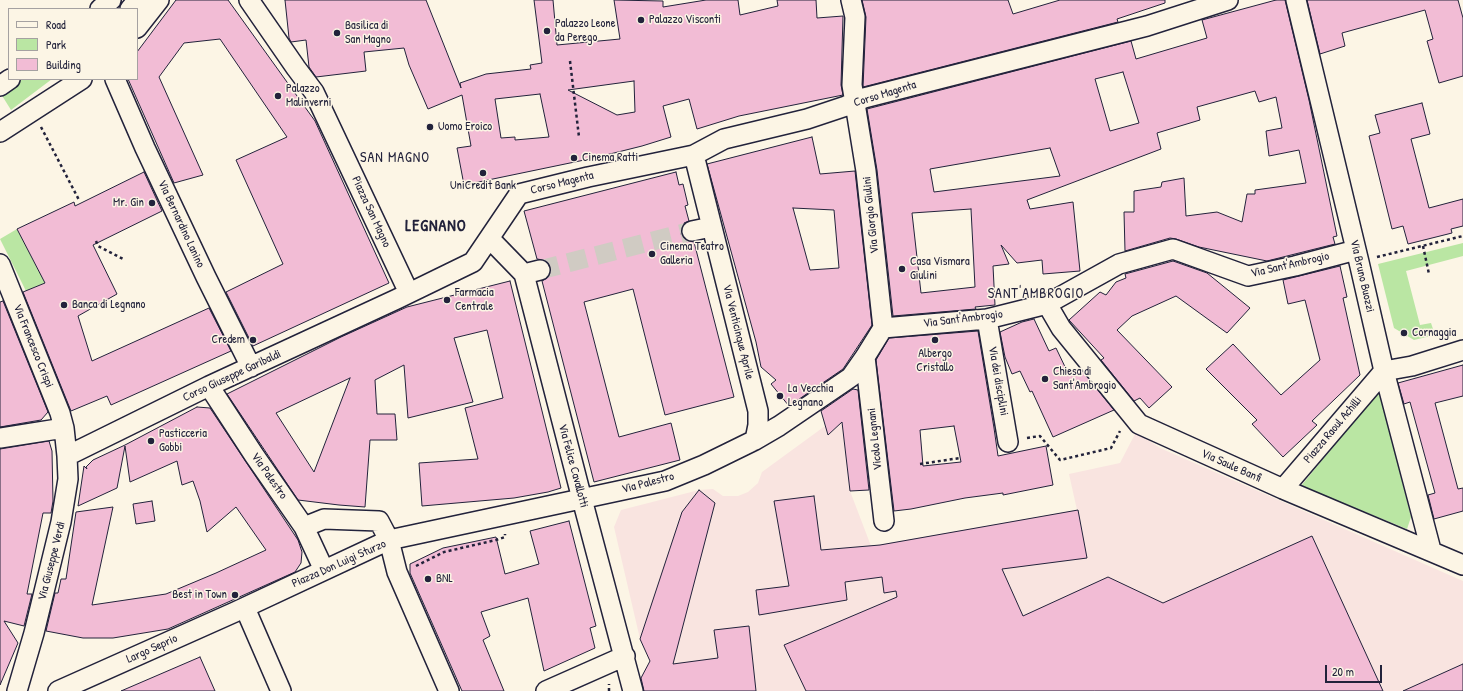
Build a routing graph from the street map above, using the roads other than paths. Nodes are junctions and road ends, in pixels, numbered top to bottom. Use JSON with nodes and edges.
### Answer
{"nodes":[{"id":1,"x":111,"y":0,"type":"edge"},
{"id":2,"x":138,"y":0,"type":"edge"},
{"id":3,"x":159,"y":0,"type":"edge"},
{"id":4,"x":250,"y":0,"type":"edge"},
{"id":5,"x":852,"y":0,"type":"edge"},
{"id":6,"x":1228,"y":0,"type":"edge"},
{"id":7,"x":1296,"y":0,"type":"edge"},
{"id":8,"x":101,"y":8,"type":"edge"},
{"id":9,"x":131,"y":8,"type":"edge"},
{"id":10,"x":138,"y":27,"type":"edge"},
{"id":11,"x":9,"y":80,"type":"edge"},
{"id":12,"x":69,"y":80,"type":"edge"},
{"id":13,"x":80,"y":80,"type":"edge"},
{"id":14,"x":115,"y":80,"type":"edge"},
{"id":15,"x":0,"y":86,"type":"edge"},
{"id":16,"x":55,"y":96,"type":"junction"},
{"id":17,"x":855,"y":102,"type":"junction"},
{"id":18,"x":0,"y":132,"type":"edge"},
{"id":19,"x":694,"y":155,"type":"junction"},
{"id":20,"x":711,"y":227,"type":"junction"},
{"id":21,"x":692,"y":231,"type":"tunnel mouth"},
{"id":22,"x":490,"y":239,"type":"junction"},
{"id":23,"x":1358,"y":256,"type":"junction"},
{"id":24,"x":0,"y":264,"type":"edge"},
{"id":25,"x":403,"y":296,"type":"junction"},
{"id":26,"x":1047,"y":304,"type":"junction"},
{"id":27,"x":987,"y":319,"type":"junction"},
{"id":28,"x":883,"y":328,"type":"junction"},
{"id":29,"x":1463,"y":350,"type":"edge"},
{"id":30,"x":865,"y":357,"type":"junction"},
{"id":31,"x":251,"y":367,"type":"junction"},
{"id":32,"x":1384,"y":370,"type":"junction"},
{"id":33,"x":209,"y":386,"type":"junction"},
{"id":34,"x":64,"y":428,"type":"junction"},
{"id":35,"x":0,"y":438,"type":"edge"},
{"id":36,"x":755,"y":440,"type":"junction"},
{"id":37,"x":1008,"y":442,"type":"road end"},
{"id":38,"x":67,"y":456,"type":"junction"},
{"id":39,"x":1283,"y":489,"type":"junction"},
{"id":40,"x":582,"y":500,"type":"junction"},
{"id":41,"x":884,"y":521,"type":"dead end"},
{"id":42,"x":304,"y":527,"type":"junction"},
{"id":43,"x":389,"y":540,"type":"junction"},
{"id":44,"x":1431,"y":550,"type":"junction"},
{"id":45,"x":1463,"y":565,"type":"edge"},
{"id":46,"x":324,"y":570,"type":"junction"},
{"id":47,"x":245,"y":608,"type":"junction"},
{"id":48,"x":625,"y":656,"type":"junction"},
{"id":49,"x":18,"y":691,"type":"edge"},
{"id":50,"x":58,"y":691,"type":"edge"},
{"id":51,"x":281,"y":691,"type":"edge"},
{"id":52,"x":449,"y":691,"type":"edge"},
{"id":53,"x":546,"y":691,"type":"edge"},
{"id":54,"x":633,"y":691,"type":"edge"}],
"edges":[{"from":1,"to":8,"type":"street"},
{"from":2,"to":9,"type":"street"},
{"from":3,"to":10,"type":"street"},
{"from":4,"to":25,"type":"street","name":"Piazza San Magno"},
{"from":5,"to":17,"type":"street","name":"Via Giorgio Giulini"},
{"from":6,"to":17,"type":"street","name":"Corso Magenta"},
{"from":7,"to":23,"type":"street","name":"Via Bruno Buozzi"},
{"from":11,"to":15,"type":"street"},
{"from":12,"to":16,"type":"street"},
{"from":13,"to":16,"type":"street"},
{"from":14,"to":31,"type":"street","name":"Via Bernardino Lanino"},
{"from":16,"to":18,"type":"street"},
{"from":17,"to":19,"type":"street","name":"Corso Magenta"},
{"from":17,"to":28,"type":"street","name":"Via Giorgio Giulini"},
{"from":19,"to":20,"type":"street","name":"Via Venticinque Aprile"},
{"from":19,"to":22,"type":"street","name":"Corso Magenta"},
{"from":20,"to":21,"type":"street"},
{"from":20,"to":36,"type":"street","name":"Via Venticinque Aprile"},
{"from":22,"to":25,"type":"street"},
{"from":22,"to":40,"type":"street","name":"Via Felice Cavallotti"},
{"from":23,"to":26,"type":"street","name":"Via Sant'Ambrogio"},
{"from":23,"to":32,"type":"street","name":"Via Bruno Buozzi"},
{"from":24,"to":34,"type":"street","name":"Via Francesco Crispi"},
{"from":25,"to":31,"type":"street","name":"Corso Giuseppe Garibaldi"},
{"from":26,"to":27,"type":"street","name":"Via Sant'Ambrogio"},
{"from":26,"to":39,"type":"street","name":"Via Saule Banfi"},
{"from":27,"to":28,"type":"street","name":"Via Sant'Ambrogio"},
{"from":27,"to":37,"type":"street","name":"Via dei disciplini"},
{"from":28,"to":30,"type":"street","name":"Via Palestro"},
{"from":29,"to":32,"type":"street"},
{"from":30,"to":36,"type":"street","name":"Via Palestro"},
{"from":30,"to":41,"type":"street","name":"Vicolo Legnani"},
{"from":31,"to":33,"type":"street","name":"Corso Giuseppe Garibaldi"},
{"from":32,"to":39,"type":"street","name":"Piazza Raoul Achilli"},
{"from":32,"to":44,"type":"street","name":"Via Bruno Buozzi"},
{"from":33,"to":38,"type":"street","name":"Corso Giuseppe Garibaldi"},
{"from":33,"to":42,"type":"street","name":"Via Palestro"},
{"from":34,"to":35,"type":"street"},
{"from":34,"to":38,"type":"street","name":"Via Giuseppe Verdi"},
{"from":36,"to":40,"type":"street","name":"Via Palestro"},
{"from":38,"to":49,"type":"street","name":"Via Giuseppe Verdi"},
{"from":39,"to":44,"type":"street","name":"Via Saule Banfi"},
{"from":40,"to":43,"type":"street","name":"Via Palestro"},
{"from":40,"to":48,"type":"street","name":"Via Felice Cavallotti"},
{"from":42,"to":43,"type":"street"},
{"from":42,"to":46,"type":"street","name":"Via Palestro"},
{"from":43,"to":46,"type":"street","name":"Piazza Don Luigi Sturzo"},
{"from":43,"to":52,"type":"street","name":"Piazza Don Luigi Sturzo"},
{"from":44,"to":45,"type":"street","name":"Via Saule Banfi"},
{"from":46,"to":47,"type":"street","name":"Piazza Don Luigi Sturzo"},
{"from":47,"to":50,"type":"street","name":"Largo Seprio"},
{"from":47,"to":51,"type":"street"},
{"from":48,"to":53,"type":"street"},
{"from":48,"to":54,"type":"street","name":"Via Felice Cavallotti"}]}
